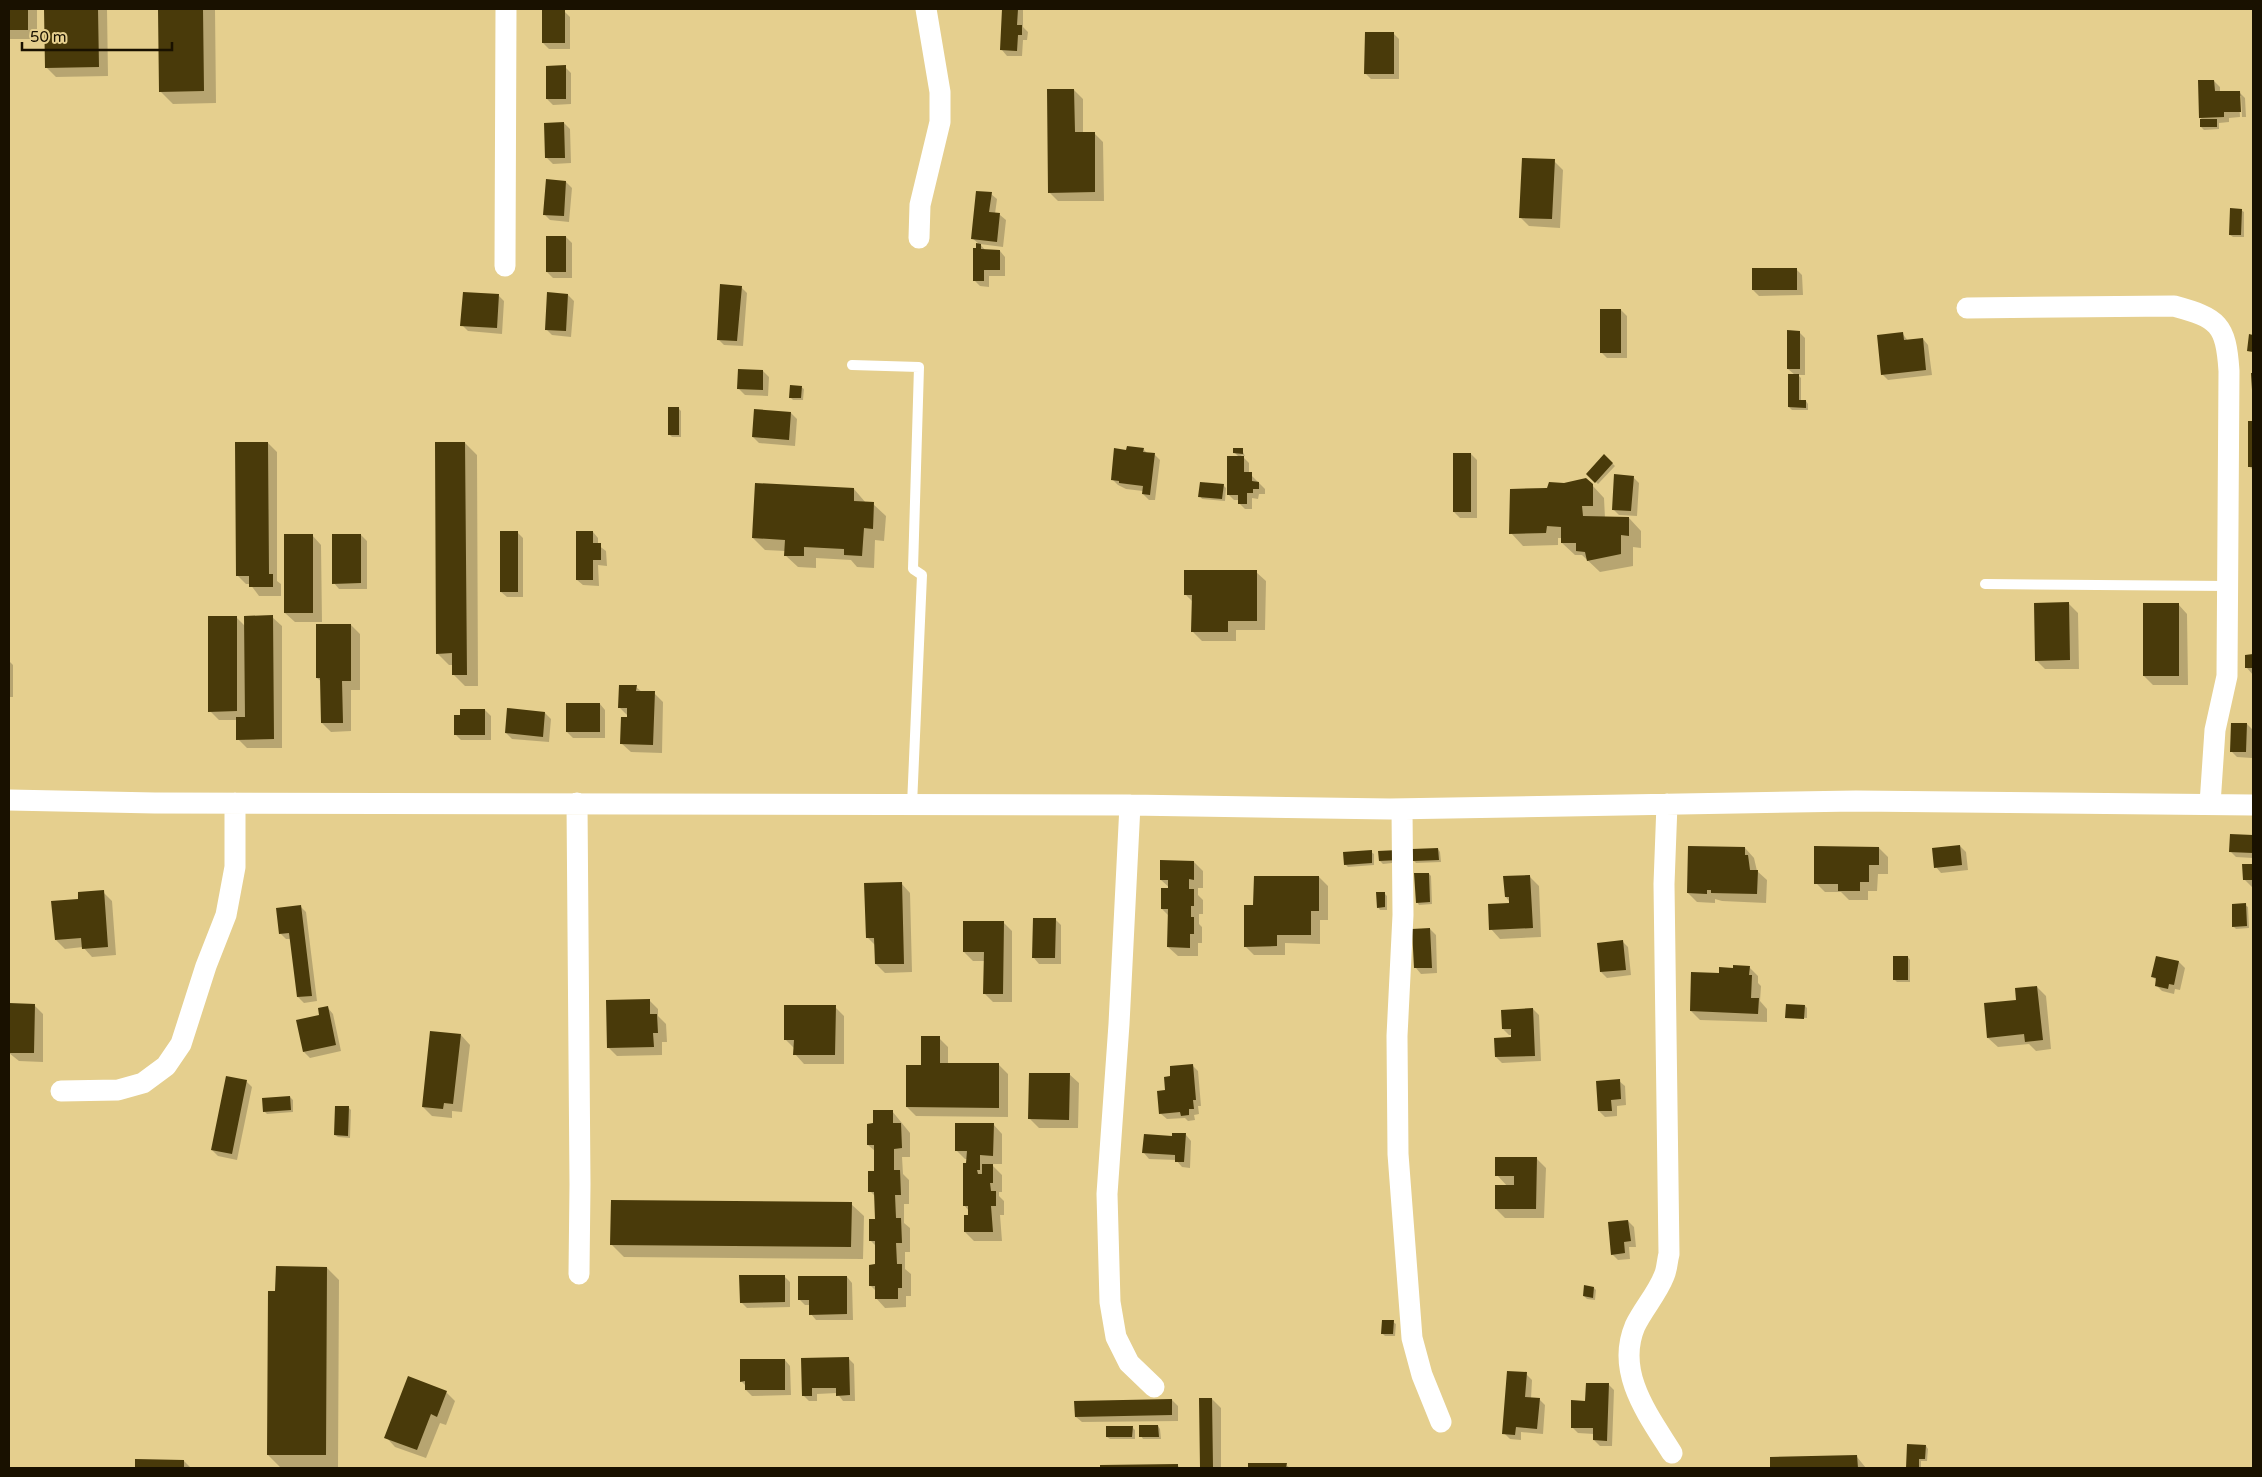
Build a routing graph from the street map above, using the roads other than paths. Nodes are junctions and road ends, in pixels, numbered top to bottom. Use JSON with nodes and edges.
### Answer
{"nodes":[{"id":1,"x":506,"y":9,"type":"edge"},
{"id":2,"x":926,"y":9,"type":"edge"},
{"id":3,"x":919,"y":238,"type":"dead end"},
{"id":4,"x":505,"y":266,"type":"dead end"},
{"id":5,"x":1967,"y":308,"type":"dead end"},
{"id":6,"x":852,"y":365,"type":"dead end"},
{"id":7,"x":1985,"y":584,"type":"dead end"},
{"id":8,"x":2230,"y":586,"type":"junction"},
{"id":9,"x":9,"y":800,"type":"edge"},
{"id":10,"x":235,"y":803,"type":"junction"},
{"id":11,"x":578,"y":803,"type":"junction"},
{"id":12,"x":1666,"y":804,"type":"junction"},
{"id":13,"x":2210,"y":804,"type":"junction"},
{"id":14,"x":912,"y":805,"type":"junction"},
{"id":15,"x":1130,"y":805,"type":"junction"},
{"id":16,"x":2253,"y":805,"type":"edge"},
{"id":17,"x":1402,"y":808,"type":"junction"},
{"id":18,"x":62,"y":1091,"type":"dead end"},
{"id":19,"x":579,"y":1274,"type":"dead end"},
{"id":20,"x":1154,"y":1387,"type":"dead end"},
{"id":21,"x":1441,"y":1422,"type":"dead end"},
{"id":22,"x":1672,"y":1453,"type":"dead end"}],
"edges":[{"from":1,"to":4,"type":"street"},
{"from":2,"to":3,"type":"street"},
{"from":5,"to":8,"type":"street"},
{"from":6,"to":14,"type":"lane"},
{"from":7,"to":8,"type":"lane"},
{"from":8,"to":13,"type":"street"},
{"from":9,"to":10,"type":"street"},
{"from":10,"to":11,"type":"street"},
{"from":10,"to":18,"type":"street"},
{"from":11,"to":14,"type":"street"},
{"from":11,"to":19,"type":"street"},
{"from":12,"to":13,"type":"street"},
{"from":12,"to":17,"type":"street"},
{"from":12,"to":22,"type":"street"},
{"from":13,"to":16,"type":"street"},
{"from":14,"to":15,"type":"street"},
{"from":15,"to":17,"type":"street"},
{"from":15,"to":20,"type":"street"},
{"from":17,"to":21,"type":"street"}]}
